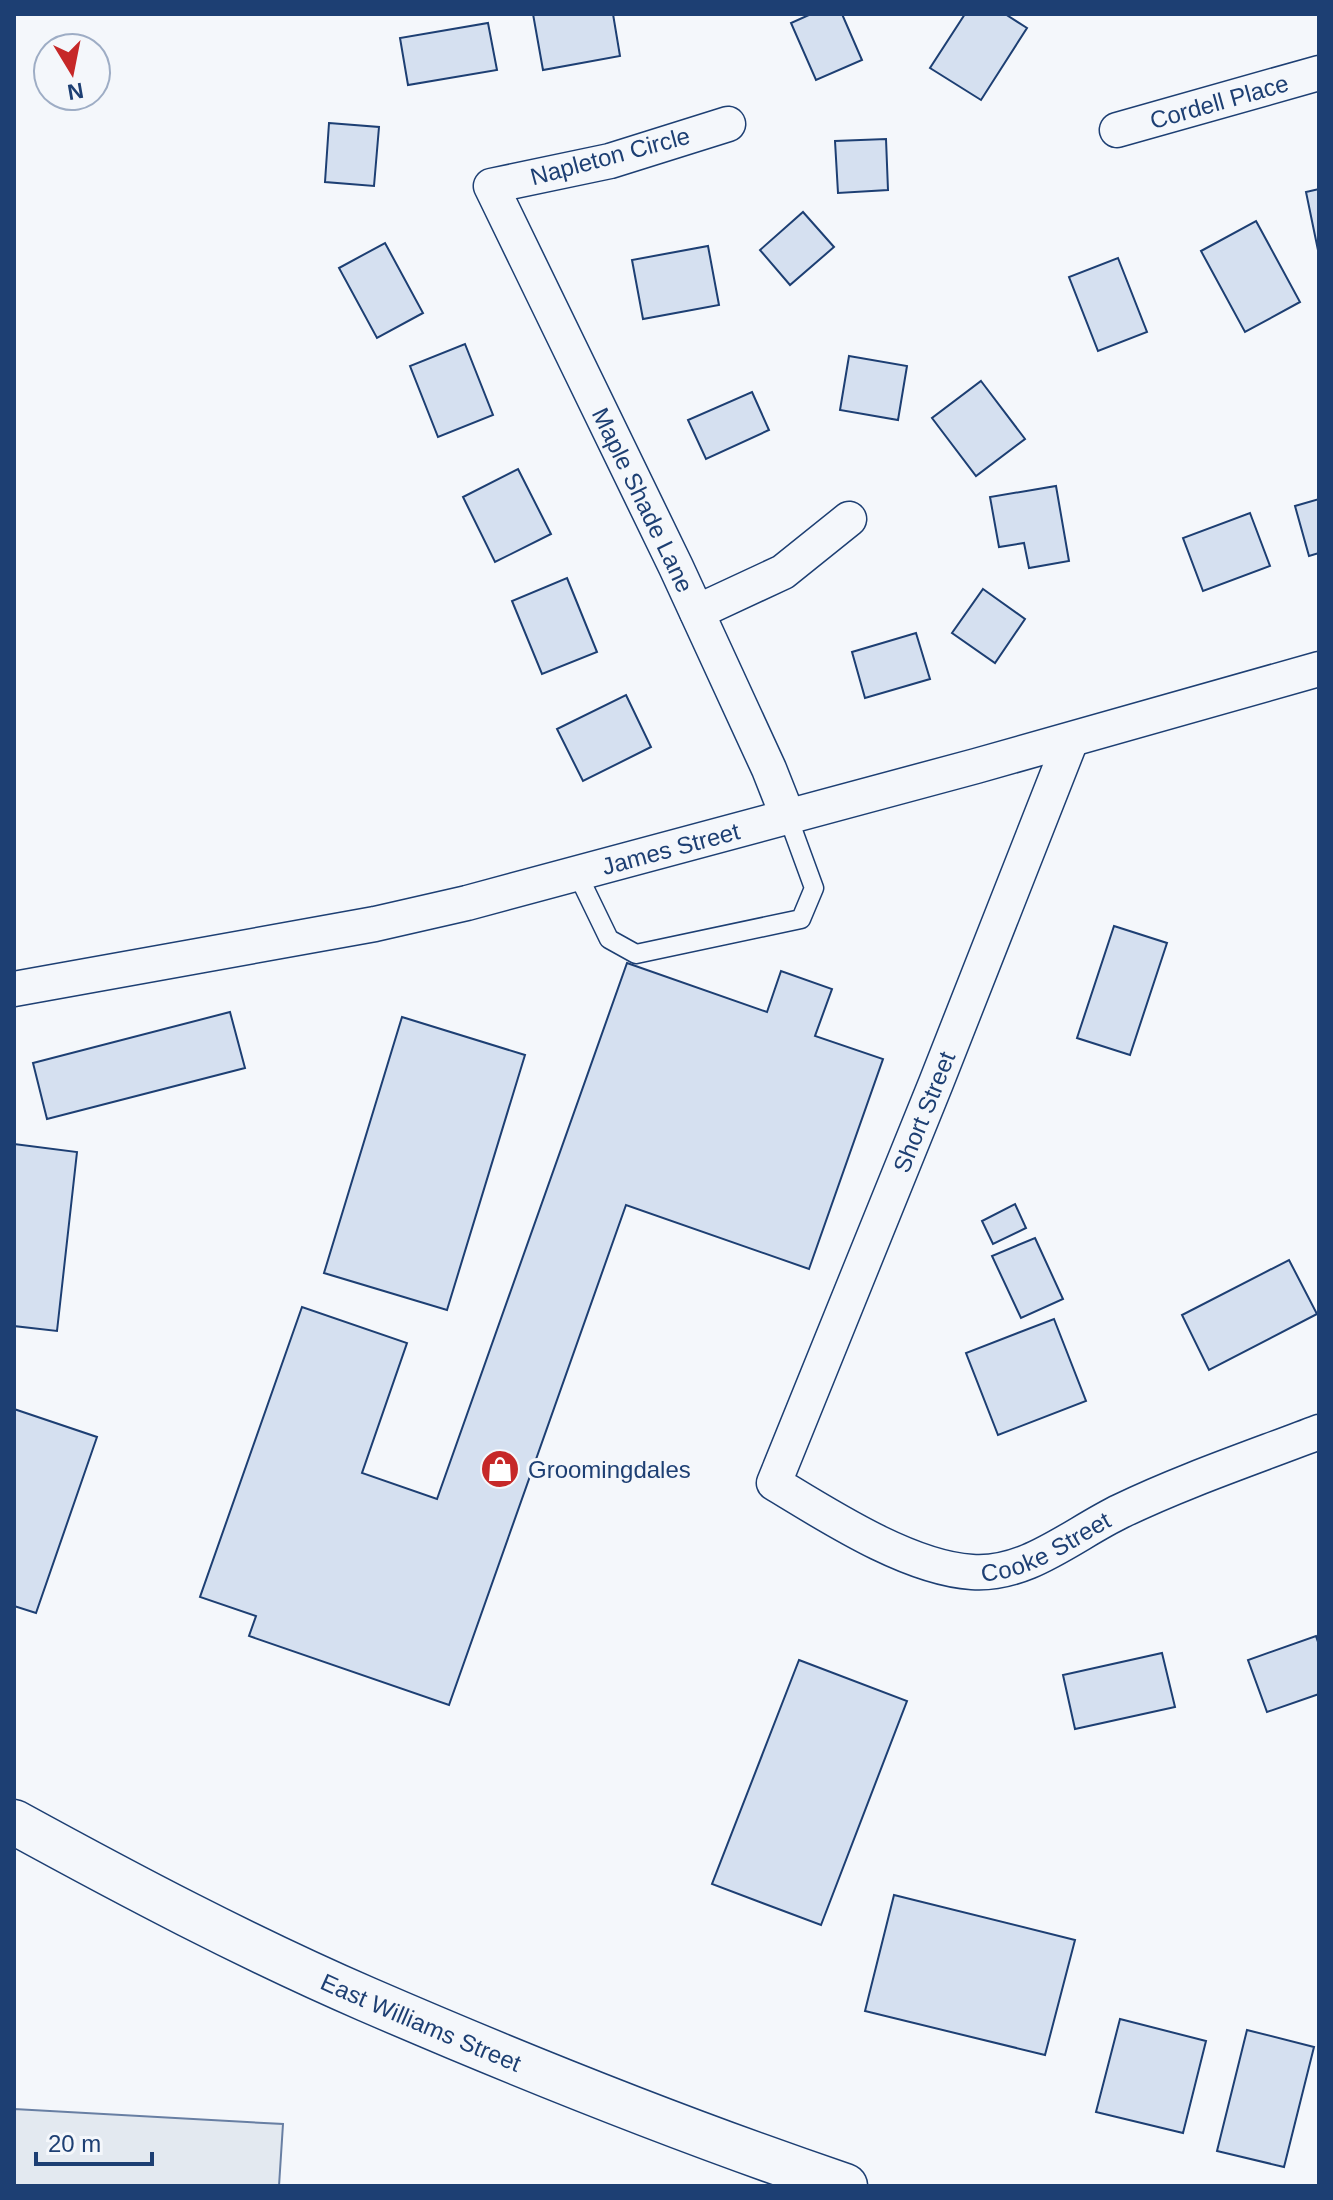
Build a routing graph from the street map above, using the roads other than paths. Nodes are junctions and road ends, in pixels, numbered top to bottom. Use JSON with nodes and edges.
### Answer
{"nodes":[{"id":1,"x":1319,"y":73,"type":"edge"},
{"id":2,"x":728,"y":124,"type":"dead end"},
{"id":3,"x":1117,"y":130,"type":"dead end"},
{"id":4,"x":491,"y":186,"type":"joint"},
{"id":5,"x":849,"y":519,"type":"dead end"},
{"id":6,"x":697,"y":612,"type":"junction"},
{"id":7,"x":1319,"y":669,"type":"edge"},
{"id":8,"x":1071,"y":740,"type":"junction"},
{"id":9,"x":788,"y":817,"type":"junction"},
{"id":10,"x":578,"y":875,"type":"junction"},
{"id":11,"x":14,"y":989,"type":"edge"},
{"id":12,"x":1319,"y":1432,"type":"edge"},
{"id":13,"x":774,"y":1483,"type":"joint"},
{"id":14,"x":14,"y":1822,"type":"edge"},
{"id":15,"x":845,"y":2186,"type":"edge"}],
"edges":[{"from":1,"to":3,"type":"street","name":"Cordell Place"},
{"from":2,"to":4,"type":"street","name":"Napleton Circle"},
{"from":4,"to":6,"type":"street","name":"Maple Shade Lane"},
{"from":5,"to":6,"type":"street"},
{"from":6,"to":9,"type":"street","name":"Maple Shade Lane"},
{"from":7,"to":8,"type":"street","name":"James Street"},
{"from":8,"to":9,"type":"street","name":"James Street"},
{"from":8,"to":13,"type":"street","name":"Short Street"},
{"from":9,"to":10,"type":"street","name":"James Street"},
{"from":9,"to":10,"type":"lane"},
{"from":10,"to":11,"type":"street","name":"James Street"},
{"from":12,"to":13,"type":"street","name":"Cooke Street"},
{"from":14,"to":15,"type":"main road","name":"East Williams Street"}]}
